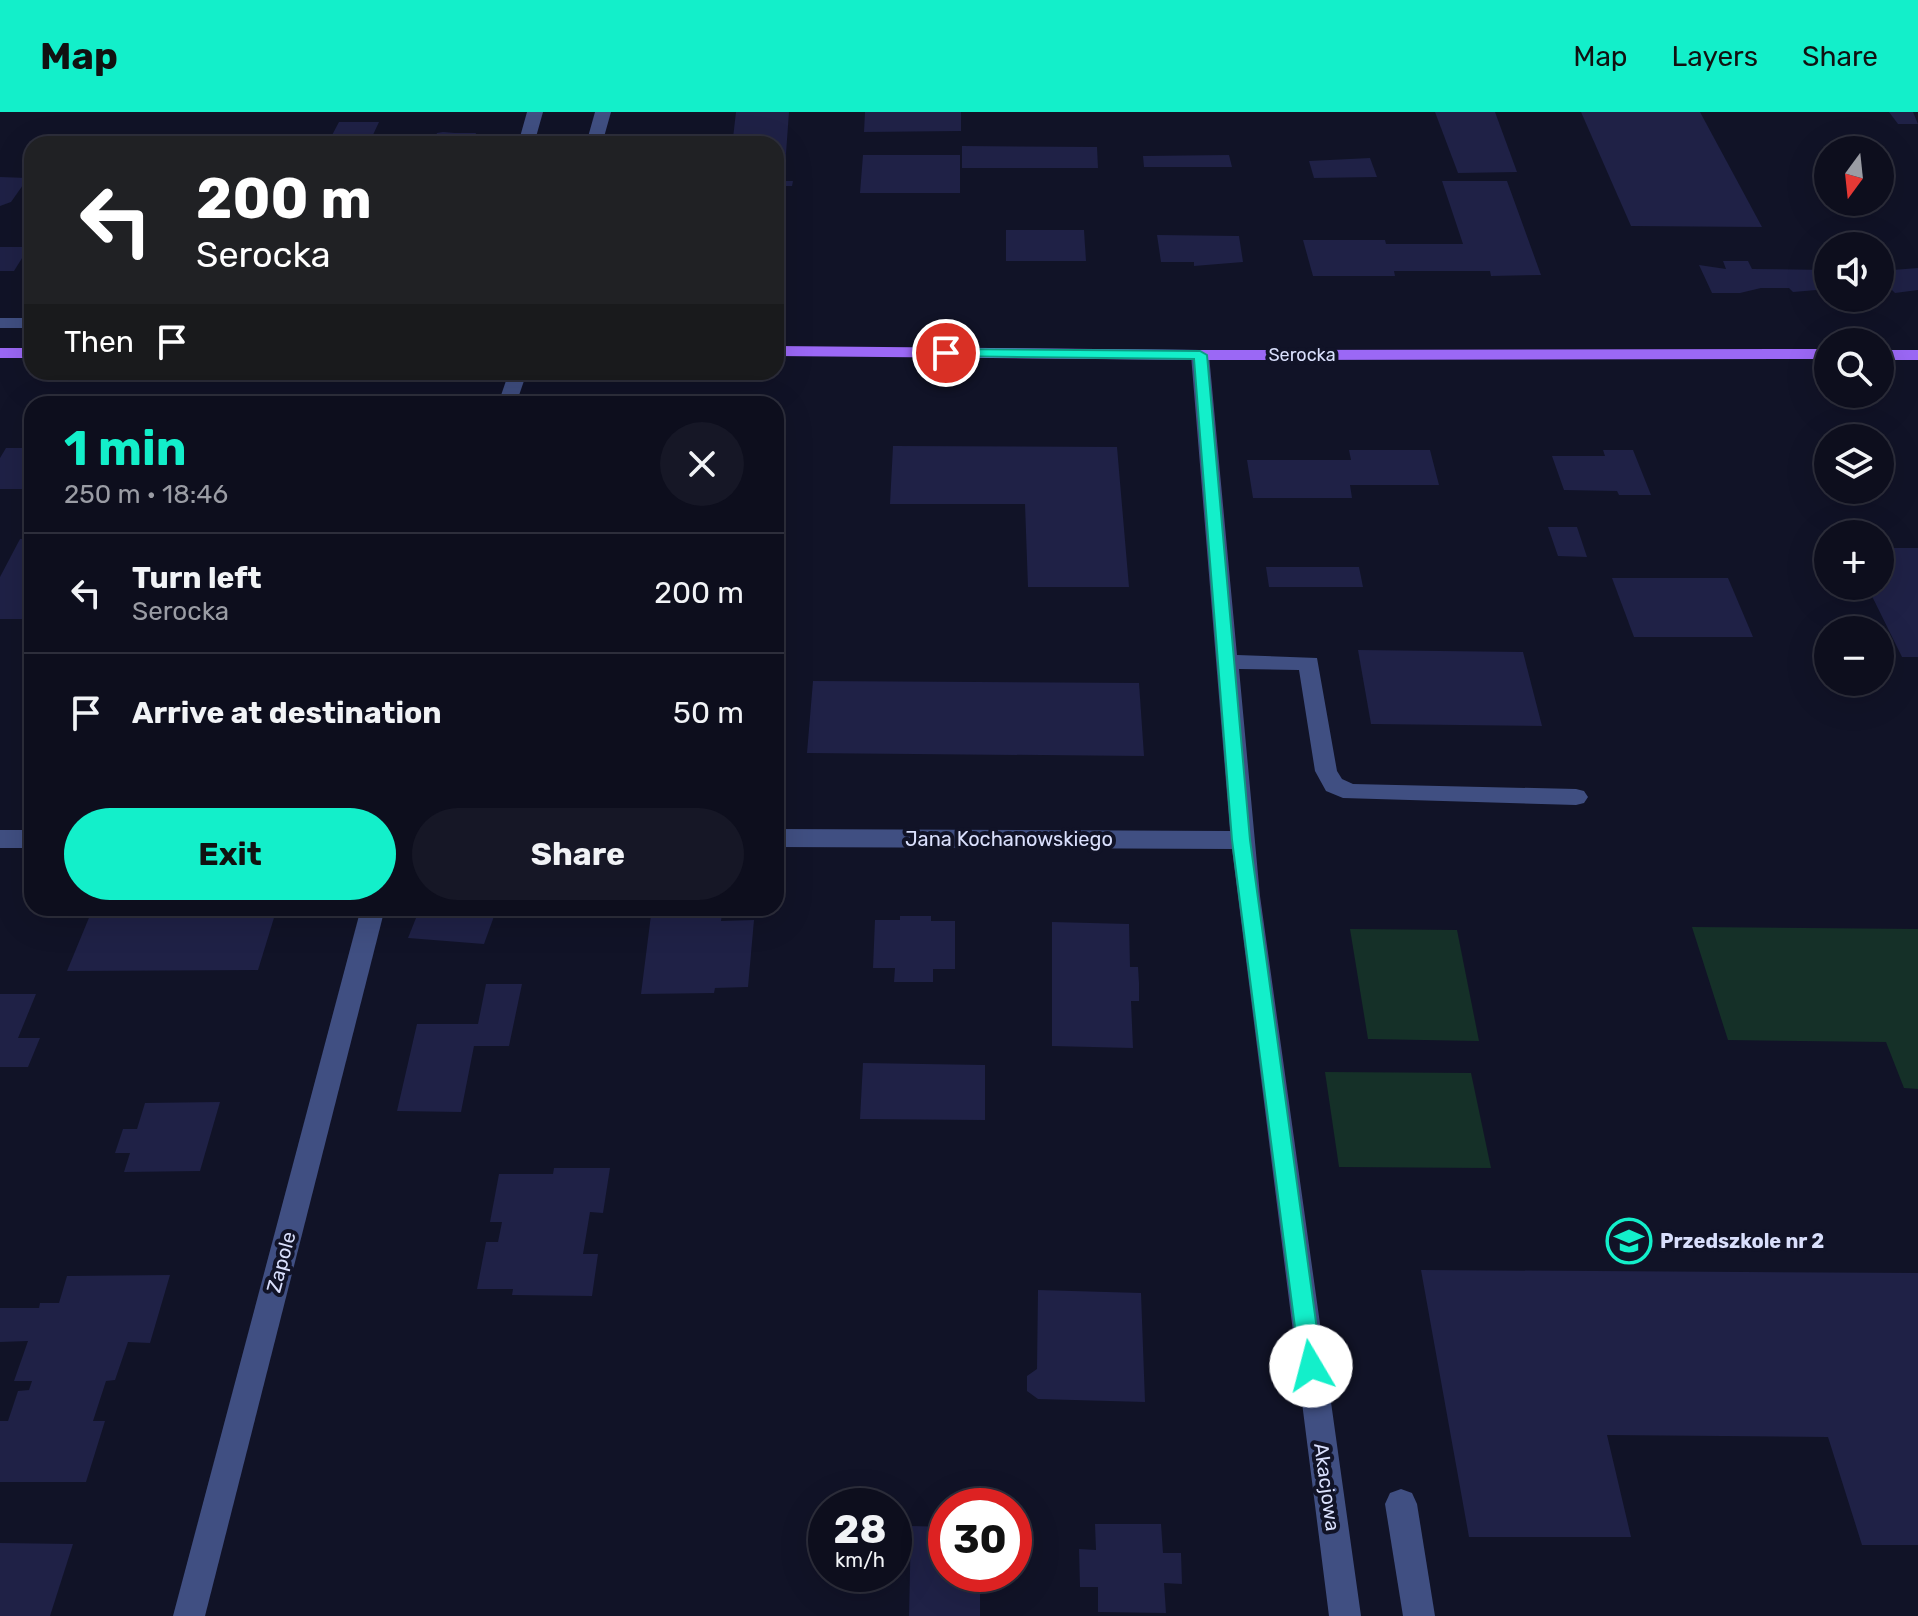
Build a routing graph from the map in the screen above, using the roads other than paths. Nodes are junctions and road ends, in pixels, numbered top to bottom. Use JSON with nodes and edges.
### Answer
{"nodes":[{"id":1,"x":535,"y":112,"type":"edge"},
{"id":2,"x":603,"y":112,"type":"edge"},
{"id":3,"x":528,"y":136,"type":"edge"},
{"id":4,"x":596,"y":136,"type":"edge"},
{"id":5,"x":0,"y":323,"type":"edge"},
{"id":6,"x":24,"y":323,"type":"edge"},
{"id":7,"x":784,"y":351,"type":"edge"},
{"id":8,"x":0,"y":353,"type":"edge"},
{"id":9,"x":24,"y":353,"type":"edge"},
{"id":10,"x":1814,"y":354,"type":"edge"},
{"id":11,"x":1200,"y":355,"type":"junction"},
{"id":12,"x":1894,"y":355,"type":"edge"},
{"id":13,"x":1918,"y":355,"type":"edge"},
{"id":14,"x":1226,"y":662,"type":"junction"},
{"id":15,"x":1576,"y":797,"type":"dead end"},
{"id":16,"x":784,"y":838,"type":"edge"},
{"id":17,"x":0,"y":839,"type":"edge"},
{"id":18,"x":24,"y":839,"type":"edge"},
{"id":19,"x":1241,"y":840,"type":"junction"},
{"id":20,"x":371,"y":916,"type":"edge"},
{"id":21,"x":1401,"y":1504,"type":"dead end"},
{"id":22,"x":189,"y":1616,"type":"edge"},
{"id":23,"x":1345,"y":1616,"type":"edge"},
{"id":24,"x":1419,"y":1616,"type":"edge"}],
"edges":[{"from":1,"to":3,"type":"street"},
{"from":2,"to":4,"type":"street"},
{"from":5,"to":6,"type":"street"},
{"from":7,"to":11,"type":"main road","name":"Serocka"},
{"from":8,"to":9,"type":"main road"},
{"from":10,"to":11,"type":"main road","name":"Serocka"},
{"from":11,"to":14,"type":"street","name":"Akacjowa"},
{"from":12,"to":13,"type":"main road"},
{"from":14,"to":15,"type":"street"},
{"from":14,"to":19,"type":"street","name":"Akacjowa"},
{"from":16,"to":19,"type":"street","name":"Jana Kochanowskiego"},
{"from":17,"to":18,"type":"street"},
{"from":19,"to":23,"type":"street","name":"Akacjowa"},
{"from":20,"to":22,"type":"street","name":"Zapole"},
{"from":21,"to":24,"type":"street"}]}
